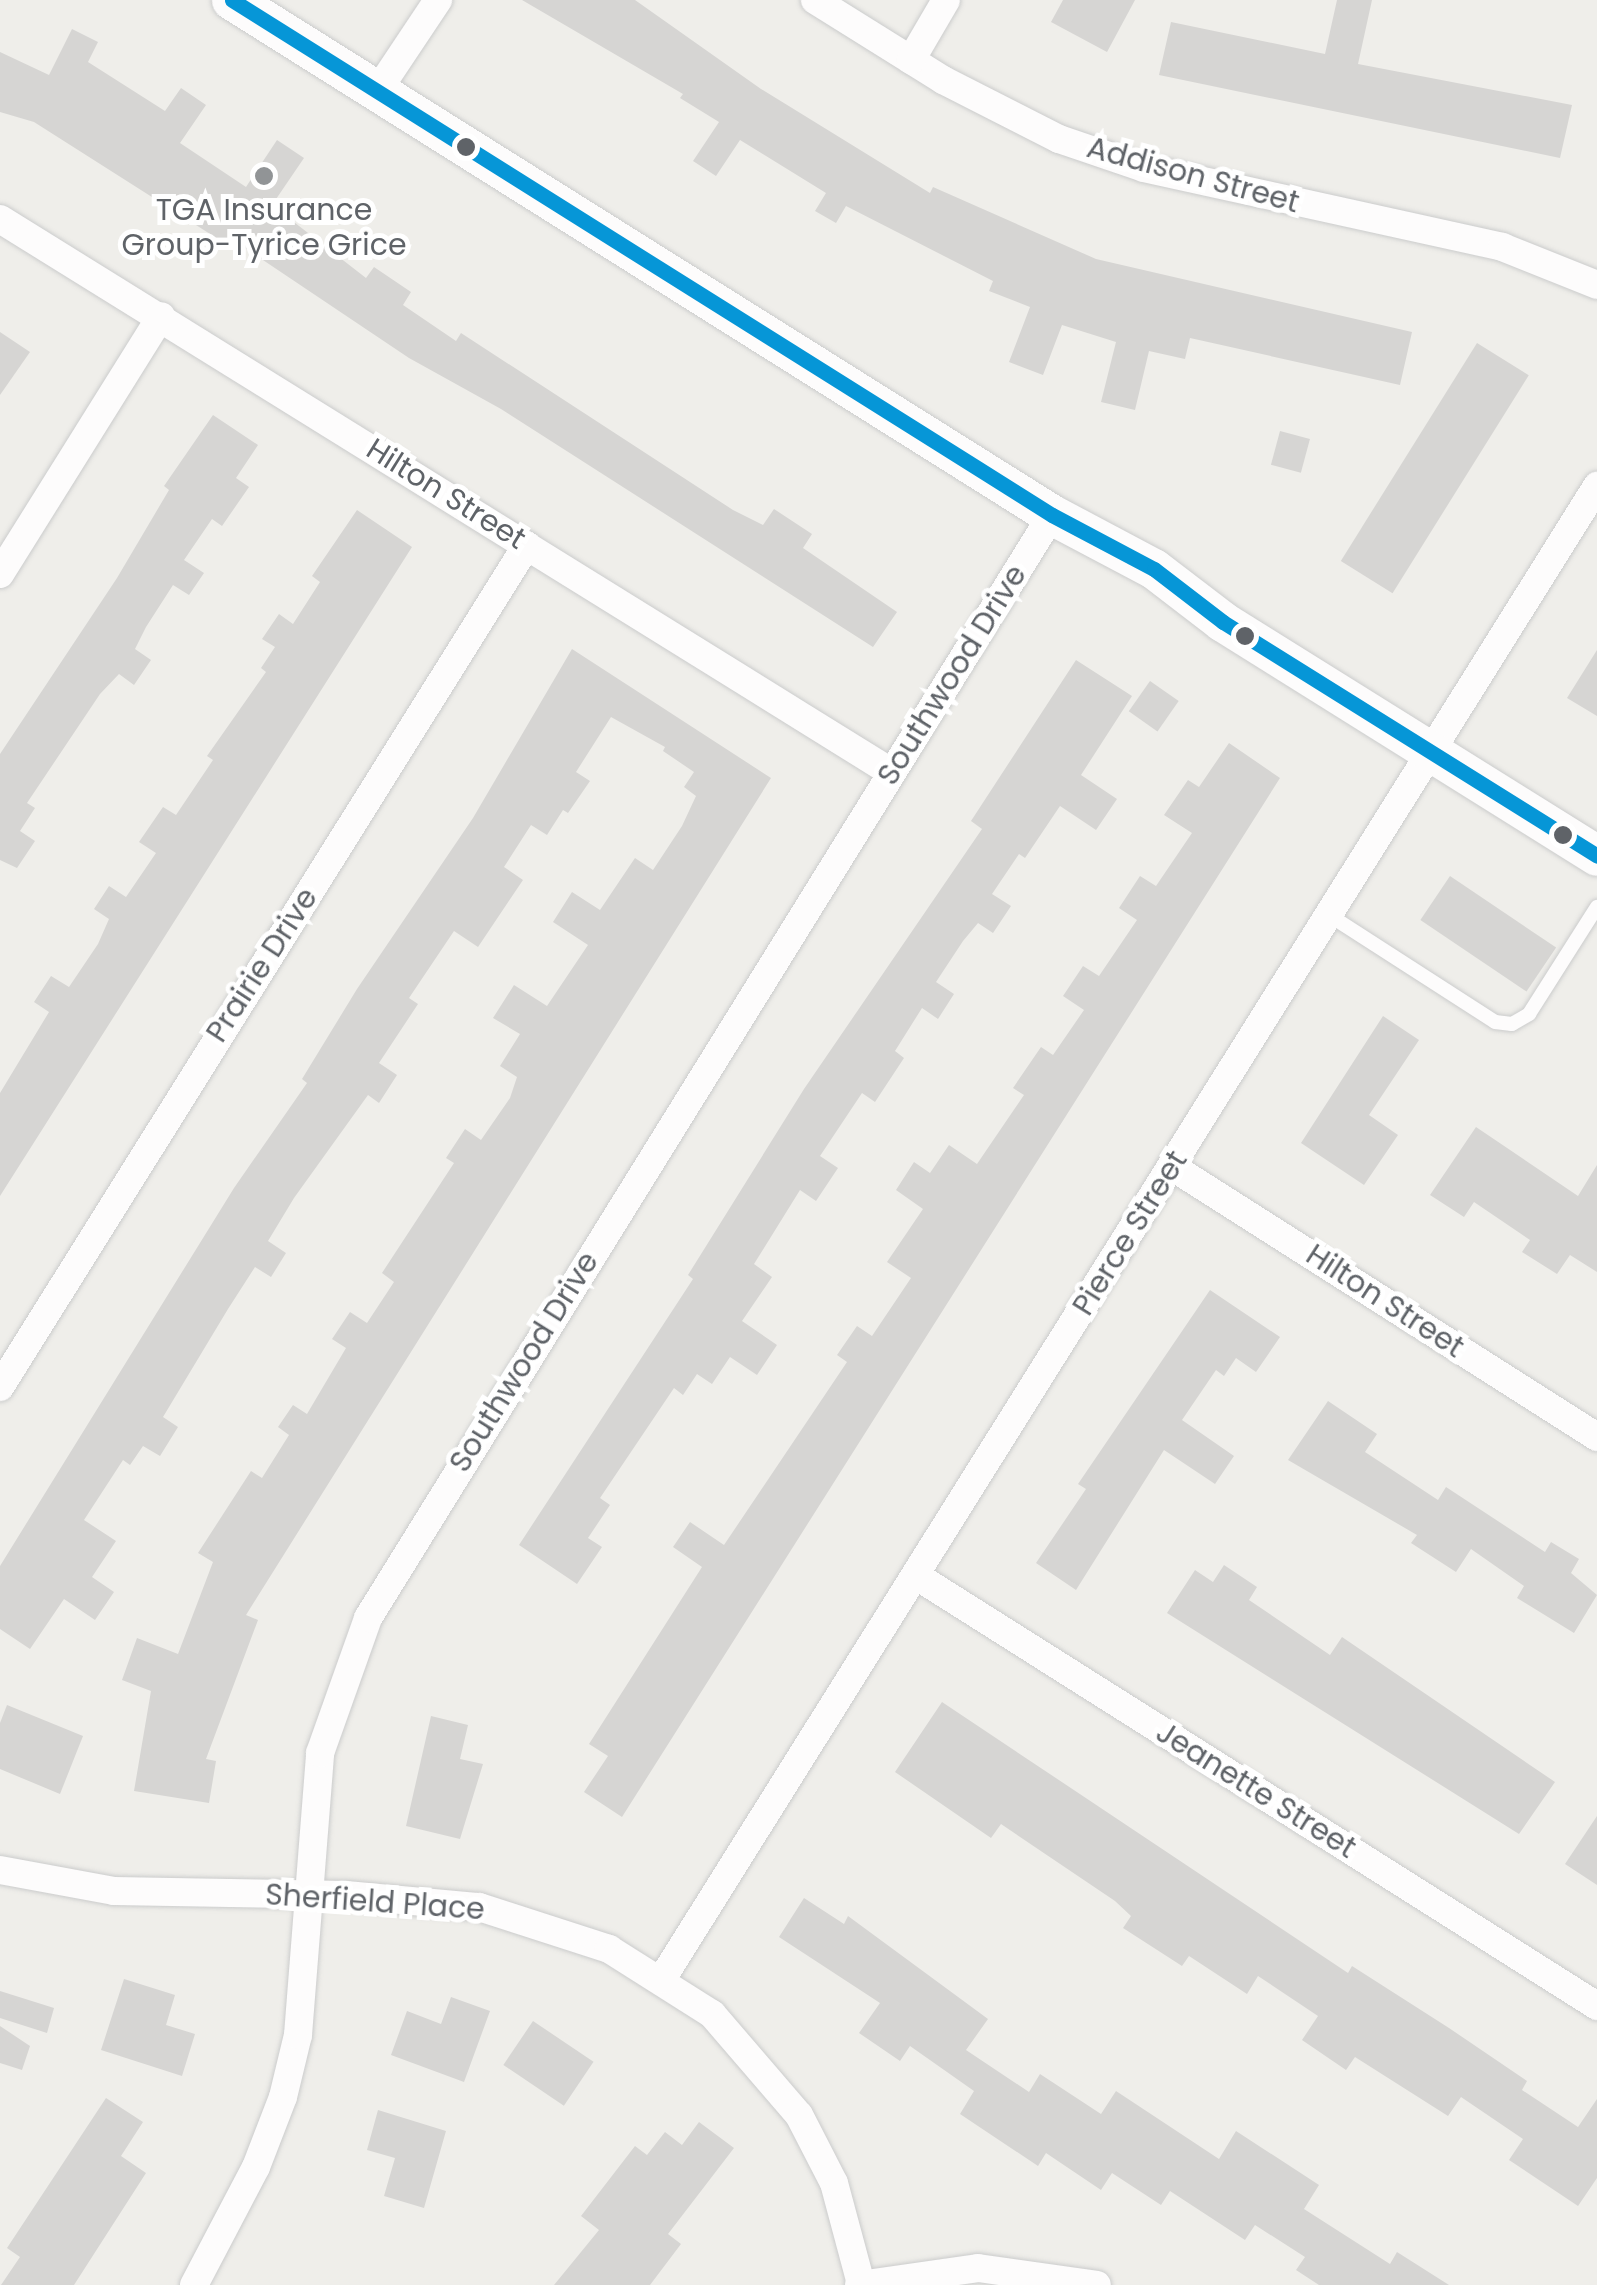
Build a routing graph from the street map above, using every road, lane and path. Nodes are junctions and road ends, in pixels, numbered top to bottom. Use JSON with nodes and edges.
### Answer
{"nodes":[{"id":1,"x":232,"y":0,"type":"edge"},
{"id":2,"x":438,"y":0,"type":"edge"},
{"id":3,"x":816,"y":0,"type":"edge"},
{"id":4,"x":946,"y":0,"type":"edge"},
{"id":5,"x":910,"y":60,"type":"junction"},
{"id":6,"x":376,"y":93,"type":"junction"},
{"id":7,"x":0,"y":219,"type":"edge"},
{"id":8,"x":1597,"y":285,"type":"edge"},
{"id":9,"x":160,"y":316,"type":"junction"},
{"id":10,"x":1597,"y":486,"type":"edge"},
{"id":11,"x":1052,"y":515,"type":"junction"},
{"id":12,"x":527,"y":544,"type":"junction"},
{"id":13,"x":0,"y":574,"type":"edge"},
{"id":14,"x":1430,"y":750,"type":"junction"},
{"id":15,"x":891,"y":772,"type":"junction"},
{"id":16,"x":1597,"y":856,"type":"edge"},
{"id":17,"x":1597,"y":907,"type":"edge"},
{"id":18,"x":1329,"y":914,"type":"junction"},
{"id":19,"x":1172,"y":1166,"type":"junction"},
{"id":20,"x":0,"y":1387,"type":"edge"},
{"id":21,"x":1597,"y":1437,"type":"edge"},
{"id":22,"x":915,"y":1575,"type":"junction"},
{"id":23,"x":0,"y":1870,"type":"edge"},
{"id":24,"x":307,"y":1894,"type":"junction"},
{"id":25,"x":662,"y":1979,"type":"junction"},
{"id":26,"x":1597,"y":2006,"type":"edge"},
{"id":27,"x":194,"y":2285,"type":"edge"},
{"id":28,"x":861,"y":2285,"type":"edge"},
{"id":29,"x":1097,"y":2285,"type":"edge"}],
"edges":[{"from":1,"to":6,"type":"main road"},
{"from":2,"to":6,"type":"street"},
{"from":3,"to":5,"type":"street","name":"Addison Street"},
{"from":4,"to":5,"type":"street"},
{"from":5,"to":8,"type":"street","name":"Addison Street"},
{"from":6,"to":11,"type":"main road"},
{"from":7,"to":9,"type":"street","name":"Hilton Street"},
{"from":9,"to":12,"type":"street","name":"Hilton Street"},
{"from":9,"to":13,"type":"street"},
{"from":10,"to":14,"type":"street","name":"Pierce Street"},
{"from":11,"to":14,"type":"main road"},
{"from":11,"to":15,"type":"street","name":"Southwood Drive"},
{"from":12,"to":15,"type":"street","name":"Hilton Street"},
{"from":12,"to":20,"type":"street","name":"Prairie Drive"},
{"from":14,"to":16,"type":"main road"},
{"from":14,"to":18,"type":"street","name":"Pierce Street"},
{"from":15,"to":24,"type":"street","name":"Southwood Drive"},
{"from":17,"to":18,"type":"lane"},
{"from":18,"to":19,"type":"street","name":"Pierce Street"},
{"from":19,"to":21,"type":"street","name":"Hilton Street"},
{"from":19,"to":22,"type":"street","name":"Pierce Street"},
{"from":22,"to":25,"type":"street","name":"Pierce Street"},
{"from":22,"to":26,"type":"street","name":"Jeanette Street"},
{"from":23,"to":24,"type":"street","name":"Sherfield Place"},
{"from":24,"to":25,"type":"street","name":"Sherfield Place"},
{"from":24,"to":27,"type":"street","name":"Southwood Drive"},
{"from":25,"to":28,"type":"street","name":"Sherfield Place"},
{"from":28,"to":29,"type":"street","name":"Sherfield Place"}]}
